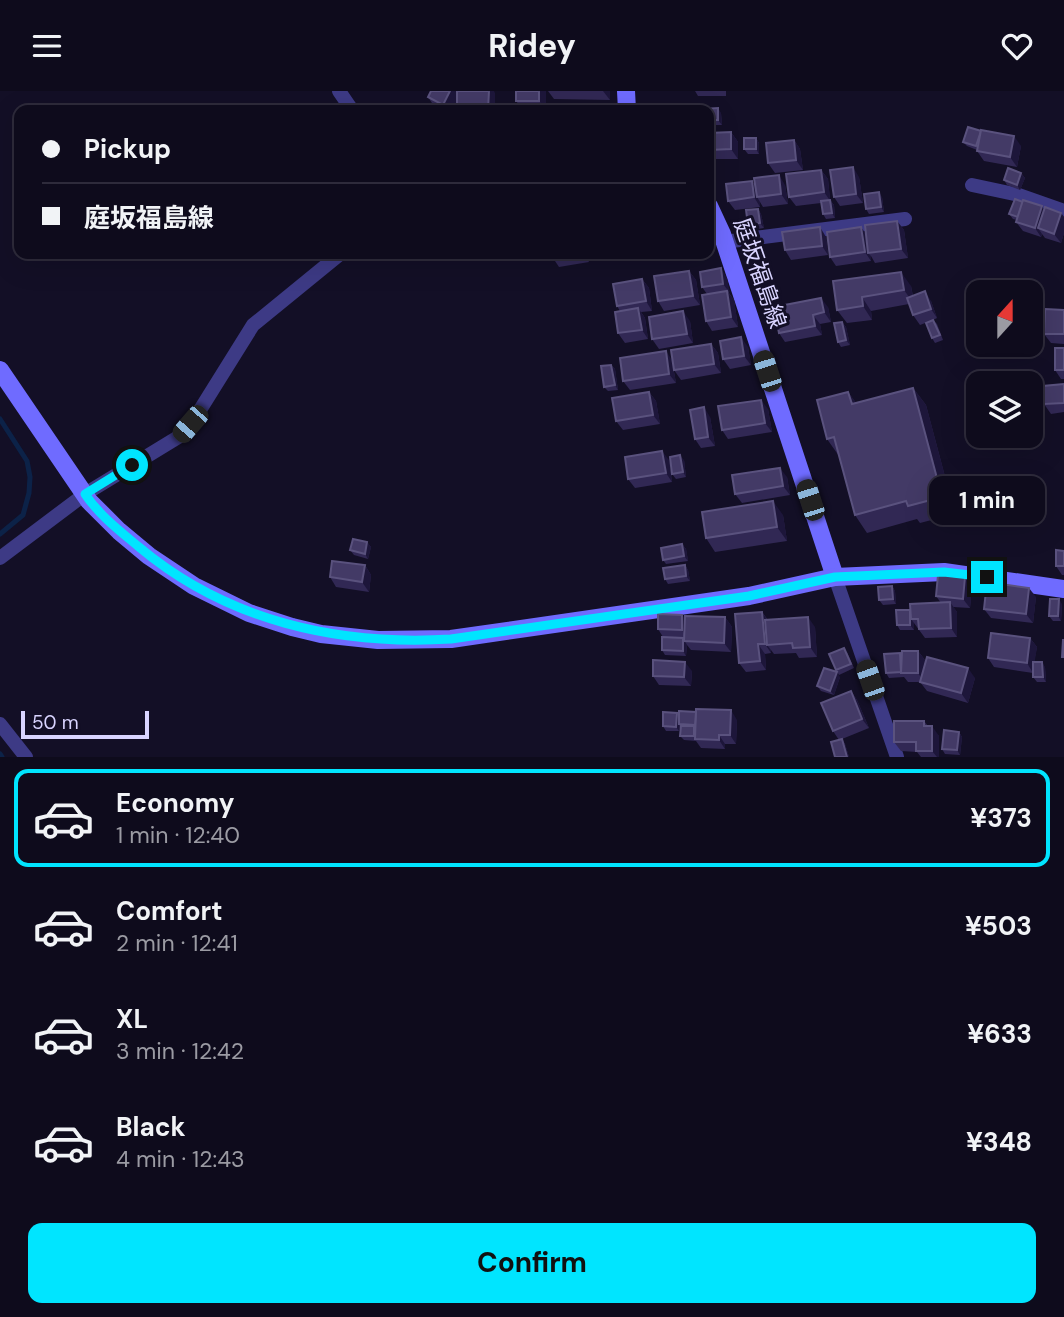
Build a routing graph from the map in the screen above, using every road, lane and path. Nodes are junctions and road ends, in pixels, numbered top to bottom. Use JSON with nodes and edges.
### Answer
{"nodes":[{"id":1,"x":972,"y":185,"type":"dead end"},
{"id":2,"x":1064,"y":211,"type":"edge"},
{"id":3,"x":714,"y":218,"type":"edge"},
{"id":4,"x":905,"y":219,"type":"dead end"},
{"id":5,"x":724,"y":242,"type":"junction"},
{"id":6,"x":335,"y":259,"type":"edge"},
{"id":7,"x":0,"y":370,"type":"edge"},
{"id":8,"x":85,"y":494,"type":"junction"},
{"id":9,"x":0,"y":558,"type":"edge"},
{"id":10,"x":835,"y":577,"type":"junction"},
{"id":11,"x":1064,"y":589,"type":"edge"},
{"id":12,"x":0,"y":724,"type":"edge"},
{"id":13,"x":26,"y":757,"type":"edge"},
{"id":14,"x":897,"y":757,"type":"edge"}],
"edges":[{"from":1,"to":2,"type":"street"},
{"from":3,"to":5,"type":"street","name":"庭坂福島線"},
{"from":4,"to":5,"type":"street"},
{"from":5,"to":10,"type":"street","name":"庭坂福島線"},
{"from":6,"to":8,"type":"street"},
{"from":7,"to":8,"type":"street"},
{"from":8,"to":9,"type":"street"},
{"from":8,"to":10,"type":"street"},
{"from":10,"to":11,"type":"street"},
{"from":10,"to":14,"type":"street"},
{"from":12,"to":13,"type":"street"}]}
